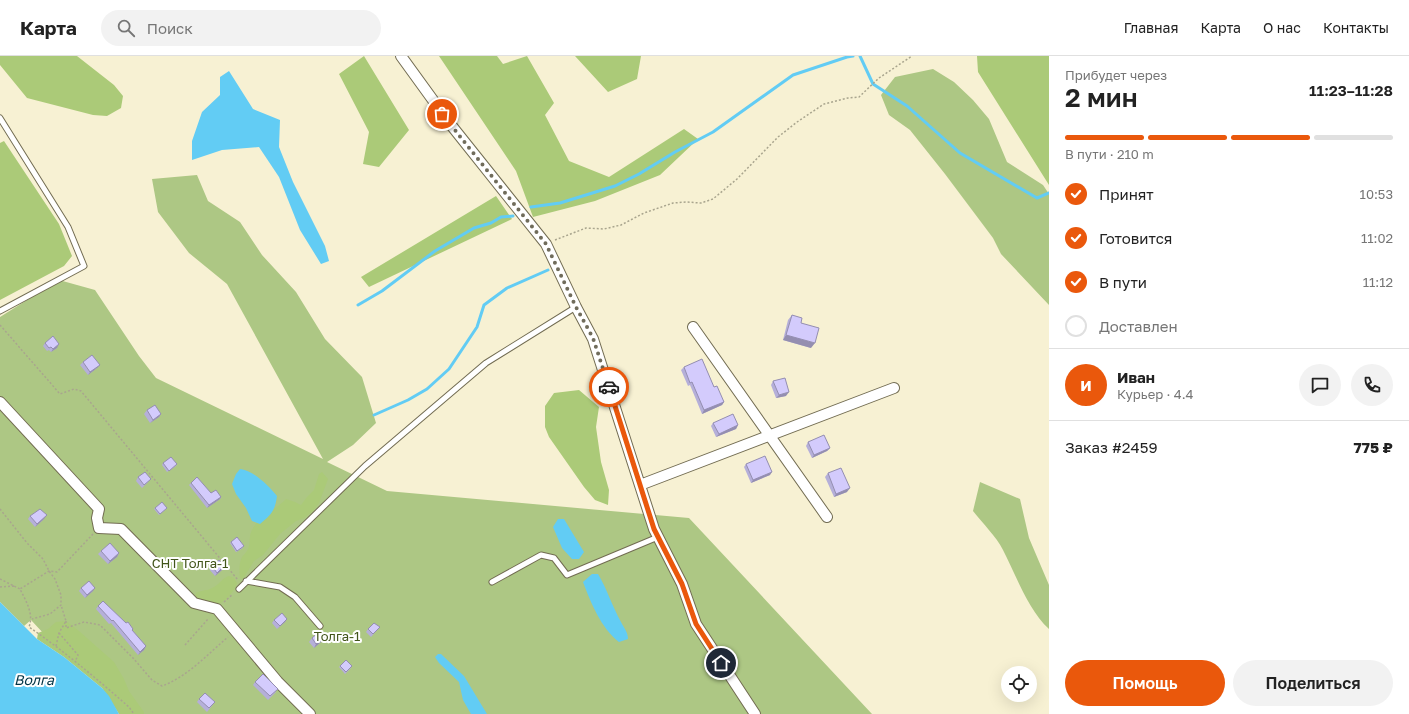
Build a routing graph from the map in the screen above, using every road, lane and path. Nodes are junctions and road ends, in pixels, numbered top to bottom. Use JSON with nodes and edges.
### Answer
{"nodes":[{"id":1,"x":401,"y":56,"type":"edge"},
{"id":2,"x":912,"y":56,"type":"edge"},
{"id":3,"x":0,"y":118,"type":"edge"},
{"id":4,"x":546,"y":244,"type":"junction"},
{"id":5,"x":576,"y":307,"type":"junction"},
{"id":6,"x":0,"y":311,"type":"edge"},
{"id":7,"x":0,"y":325,"type":"edge"},
{"id":8,"x":693,"y":327,"type":"dead end"},
{"id":9,"x":894,"y":388,"type":"dead end"},
{"id":10,"x":0,"y":402,"type":"edge"},
{"id":11,"x":770,"y":435,"type":"junction"},
{"id":12,"x":640,"y":484,"type":"junction"},
{"id":13,"x":0,"y":509,"type":"edge"},
{"id":14,"x":827,"y":517,"type":"dead end"},
{"id":15,"x":99,"y":528,"type":"junction"},
{"id":16,"x":656,"y":533,"type":"junction"},
{"id":17,"x":49,"y":571,"type":"junction"},
{"id":18,"x":0,"y":579,"type":"edge"},
{"id":19,"x":492,"y":582,"type":"dead end"},
{"id":20,"x":242,"y":585,"type":"junction"},
{"id":21,"x":14,"y":586,"type":"junction"},
{"id":22,"x":0,"y":587,"type":"edge"},
{"id":23,"x":20,"y":589,"type":"junction"},
{"id":24,"x":61,"y":606,"type":"junction"},
{"id":25,"x":32,"y":620,"type":"junction"},
{"id":26,"x":66,"y":621,"type":"junction"},
{"id":27,"x":320,"y":626,"type":"dead end"},
{"id":28,"x":235,"y":631,"type":"junction"},
{"id":29,"x":59,"y":633,"type":"junction"},
{"id":30,"x":56,"y":647,"type":"junction"},
{"id":31,"x":75,"y":662,"type":"junction"},
{"id":32,"x":134,"y":714,"type":"edge"},
{"id":33,"x":310,"y":714,"type":"edge"},
{"id":34,"x":755,"y":714,"type":"edge"}],
"edges":[{"from":1,"to":4,"type":"street"},
{"from":2,"to":4,"type":"path"},
{"from":3,"to":6,"type":"lane"},
{"from":4,"to":5,"type":"street"},
{"from":5,"to":12,"type":"street"},
{"from":5,"to":20,"type":"lane"},
{"from":7,"to":20,"type":"path"},
{"from":8,"to":11,"type":"street"},
{"from":9,"to":11,"type":"street"},
{"from":10,"to":15,"type":"street"},
{"from":11,"to":12,"type":"street"},
{"from":11,"to":14,"type":"street"},
{"from":12,"to":16,"type":"street"},
{"from":13,"to":17,"type":"path"},
{"from":15,"to":17,"type":"path"},
{"from":15,"to":28,"type":"street"},
{"from":16,"to":19,"type":"lane"},
{"from":16,"to":34,"type":"street"},
{"from":17,"to":23,"type":"path"},
{"from":17,"to":24,"type":"path"},
{"from":18,"to":21,"type":"path"},
{"from":20,"to":27,"type":"lane"},
{"from":21,"to":22,"type":"path"},
{"from":21,"to":23,"type":"path"},
{"from":23,"to":25,"type":"path"},
{"from":24,"to":25,"type":"path"},
{"from":24,"to":26,"type":"path"},
{"from":25,"to":30,"type":"path"},
{"from":26,"to":28,"type":"path"},
{"from":26,"to":29,"type":"path"},
{"from":28,"to":33,"type":"street"},
{"from":29,"to":30,"type":"path"},
{"from":29,"to":31,"type":"path"},
{"from":30,"to":31,"type":"path"},
{"from":31,"to":32,"type":"path"}]}
